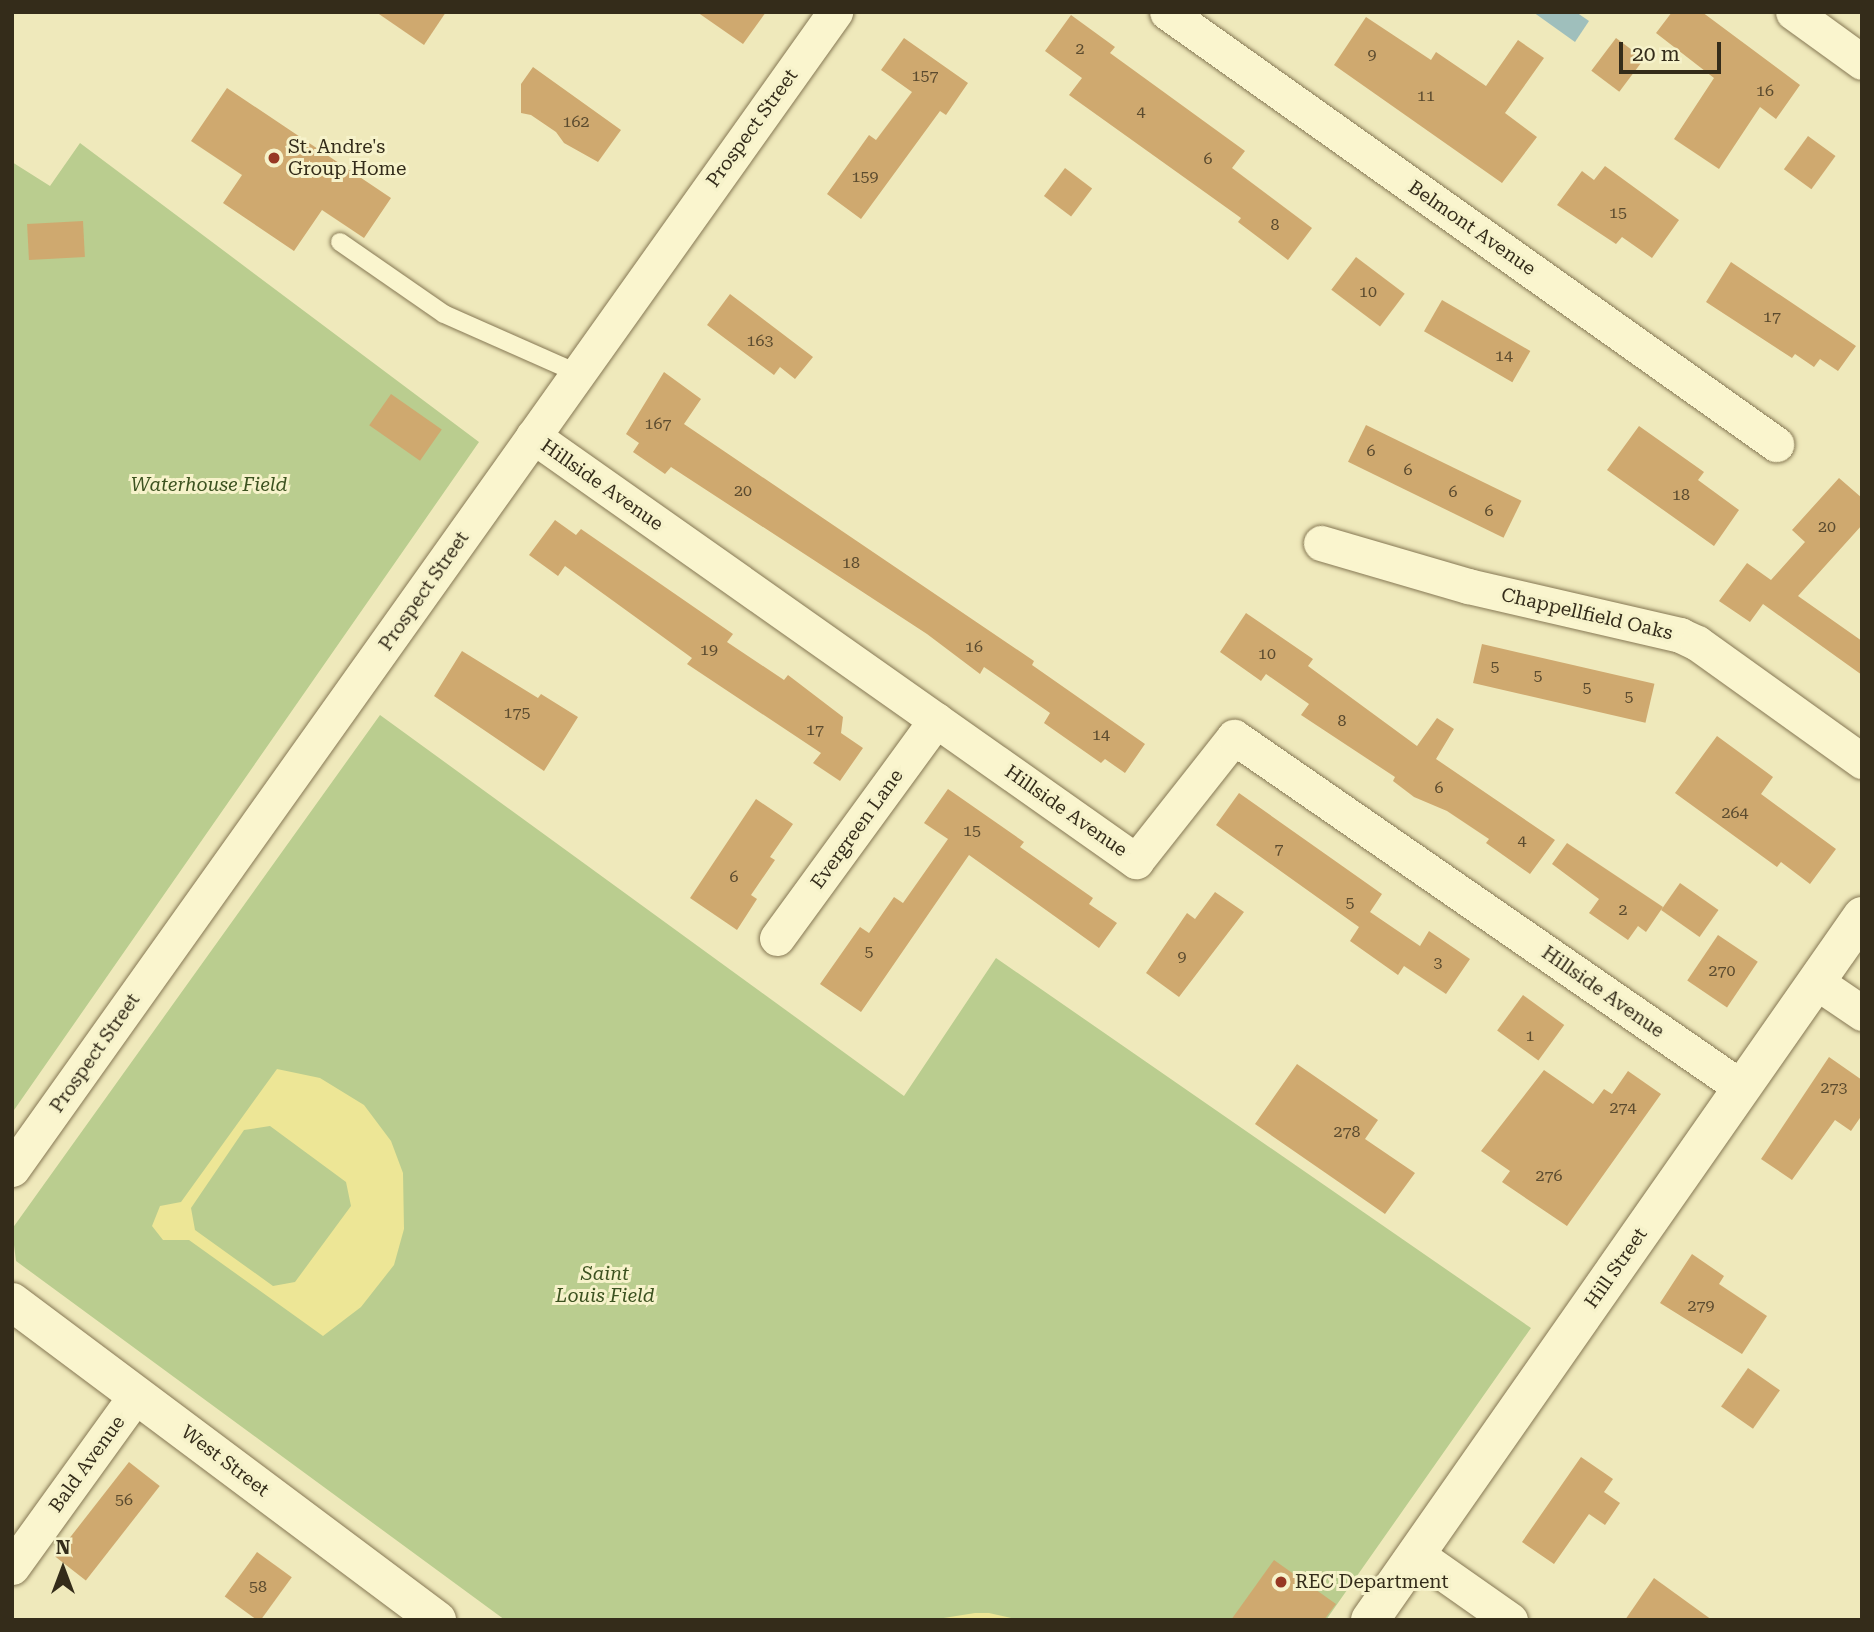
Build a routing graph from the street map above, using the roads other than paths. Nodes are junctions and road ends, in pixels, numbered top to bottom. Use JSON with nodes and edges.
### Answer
{"nodes":[{"id":1,"x":835,"y":12,"type":"edge"},
{"id":2,"x":1167,"y":12,"type":"edge"},
{"id":3,"x":1793,"y":12,"type":"edge"},
{"id":4,"x":1862,"y":62,"type":"edge"},
{"id":5,"x":340,"y":242,"type":"dead end"},
{"id":6,"x":578,"y":373,"type":"junction"},
{"id":7,"x":533,"y":436,"type":"junction"},
{"id":8,"x":1776,"y":444,"type":"dead end"},
{"id":9,"x":1321,"y":543,"type":"dead end"},
{"id":10,"x":936,"y":720,"type":"junction"},
{"id":11,"x":1862,"y":761,"type":"edge"},
{"id":12,"x":1862,"y":916,"type":"edge"},
{"id":13,"x":778,"y":937,"type":"dead end"},
{"id":14,"x":1815,"y":981,"type":"junction"},
{"id":15,"x":1862,"y":1013,"type":"edge"},
{"id":16,"x":1742,"y":1087,"type":"junction"},
{"id":17,"x":12,"y":1169,"type":"edge"},
{"id":18,"x":12,"y":1303,"type":"edge"},
{"id":19,"x":137,"y":1394,"type":"junction"},
{"id":20,"x":1416,"y":1554,"type":"junction"},
{"id":21,"x":12,"y":1567,"type":"edge"},
{"id":22,"x":437,"y":1620,"type":"edge"},
{"id":23,"x":1370,"y":1620,"type":"edge"},
{"id":24,"x":1510,"y":1620,"type":"edge"}],
"edges":[{"from":1,"to":6,"type":"street","name":"Prospect Street"},
{"from":2,"to":8,"type":"street","name":"Belmont Avenue"},
{"from":3,"to":4,"type":"street"},
{"from":5,"to":6,"type":"lane"},
{"from":6,"to":7,"type":"street","name":"Prospect Street"},
{"from":7,"to":10,"type":"street","name":"Hillside Avenue"},
{"from":7,"to":17,"type":"street","name":"Prospect Street"},
{"from":9,"to":11,"type":"street","name":"Chappellfield Oaks"},
{"from":10,"to":13,"type":"street","name":"Evergreen Lane"},
{"from":10,"to":16,"type":"street","name":"Hillside Avenue"},
{"from":12,"to":14,"type":"street","name":"Hill Street"},
{"from":14,"to":15,"type":"street"},
{"from":14,"to":16,"type":"street","name":"Hill Street"},
{"from":16,"to":20,"type":"street","name":"Hill Street"},
{"from":18,"to":19,"type":"street","name":"West Street"},
{"from":19,"to":21,"type":"street","name":"Bald Avenue"},
{"from":19,"to":22,"type":"street","name":"West Street"},
{"from":20,"to":23,"type":"street","name":"Hill Street"},
{"from":20,"to":24,"type":"street"}]}
